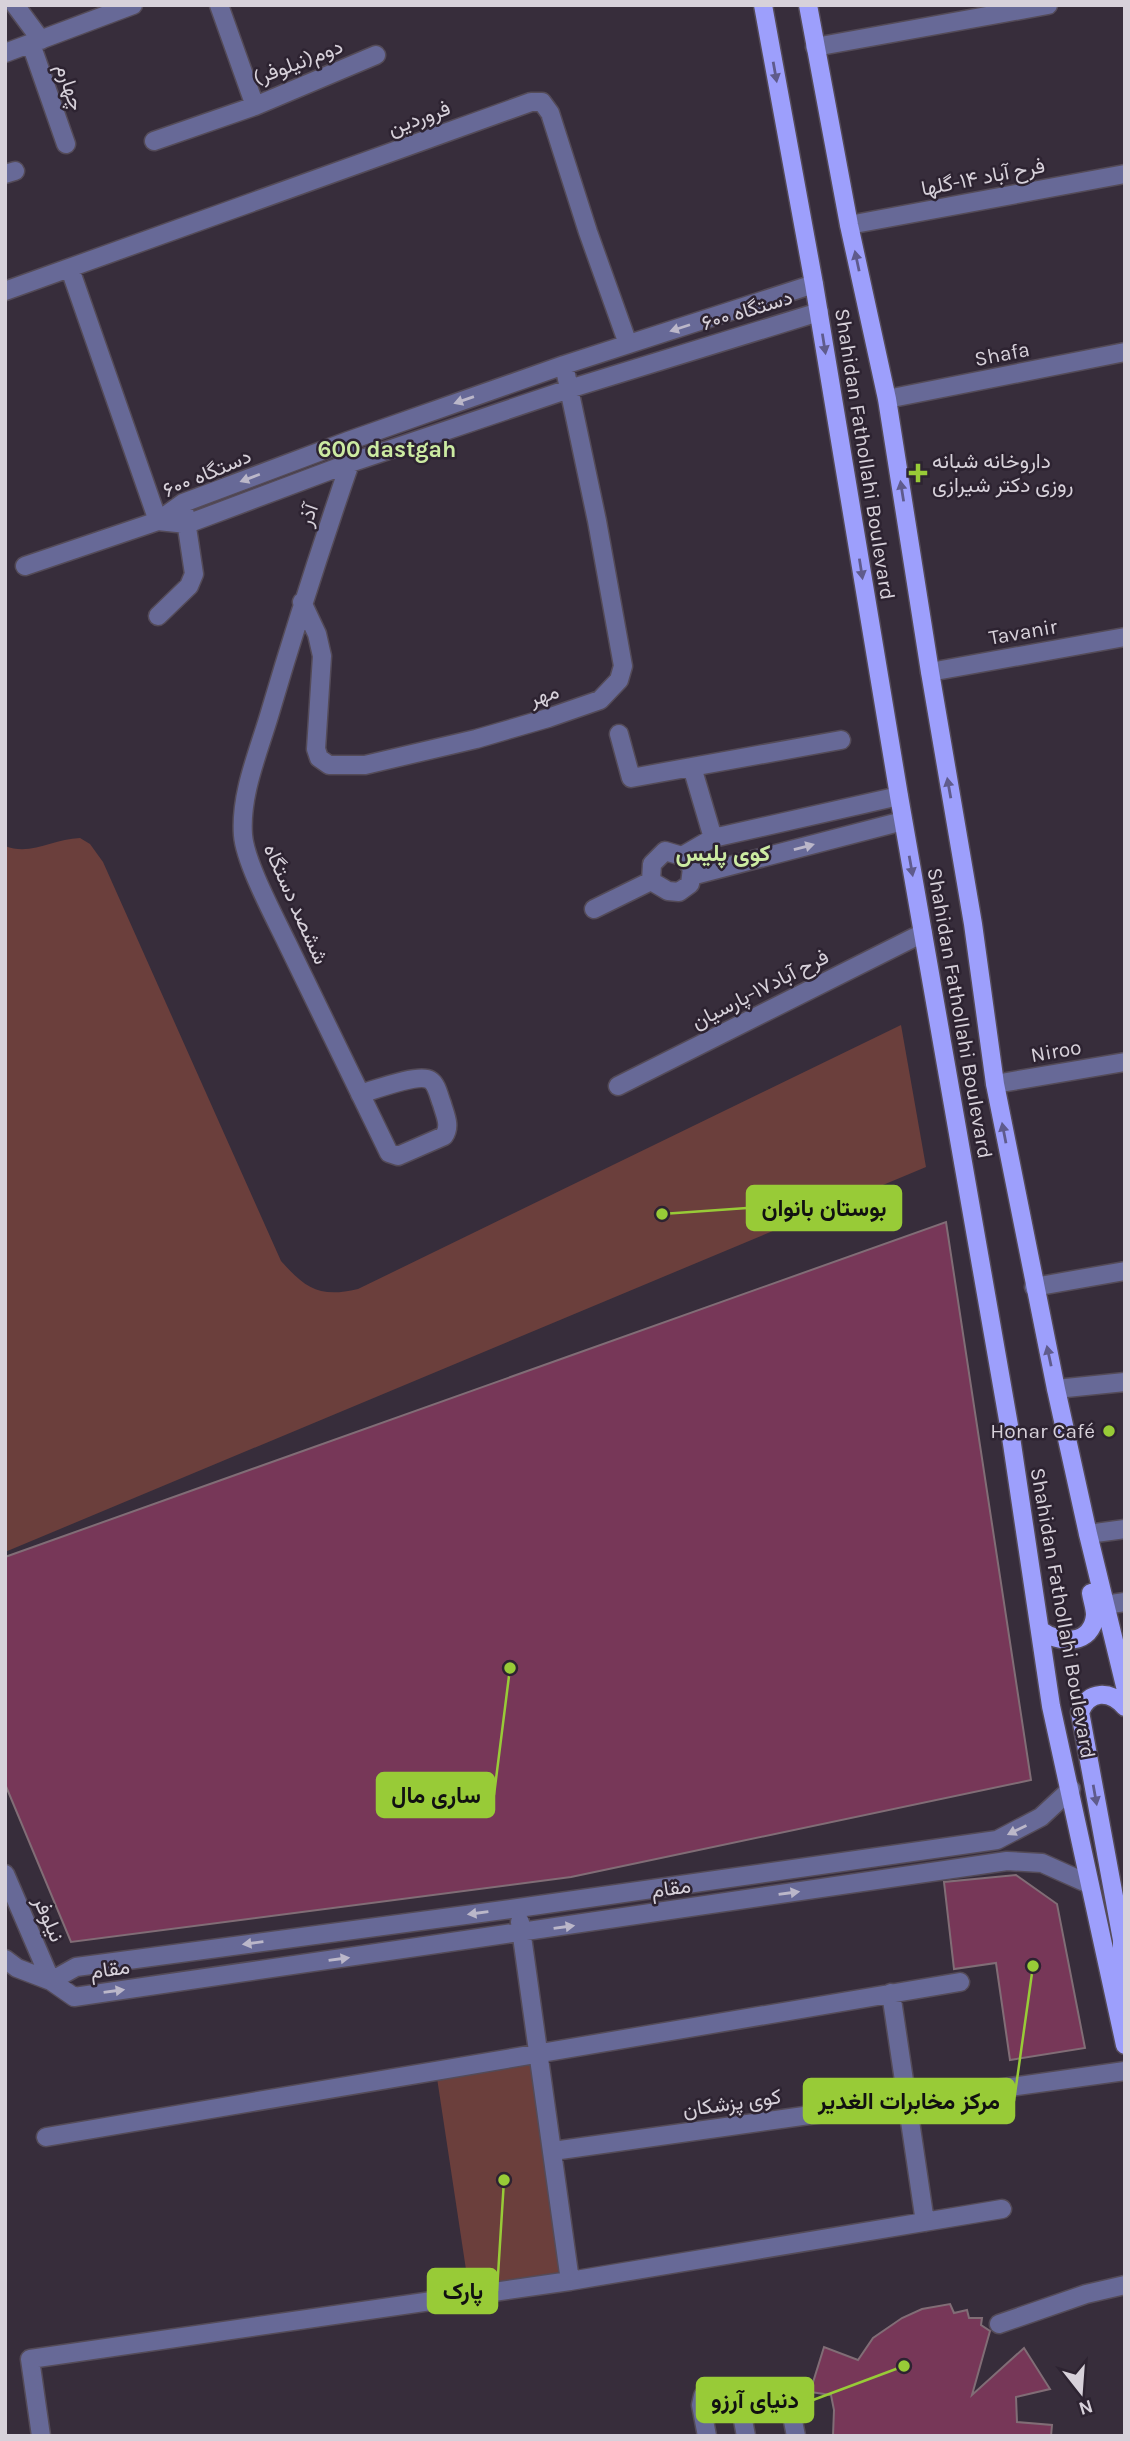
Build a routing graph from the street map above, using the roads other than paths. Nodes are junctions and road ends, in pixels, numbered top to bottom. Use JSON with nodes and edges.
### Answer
{"nodes":[{"id":1,"x":15,"y":5,"type":"edge"},
{"id":2,"x":133,"y":5,"type":"edge"},
{"id":3,"x":219,"y":5,"type":"edge"},
{"id":4,"x":763,"y":5,"type":"edge"},
{"id":5,"x":808,"y":5,"type":"edge"},
{"id":6,"x":1048,"y":5,"type":"edge"},
{"id":7,"x":36,"y":42,"type":"junction"},
{"id":8,"x":815,"y":47,"type":"junction"},
{"id":9,"x":5,"y":54,"type":"edge"},
{"id":10,"x":376,"y":55,"type":"dead end"},
{"id":11,"x":255,"y":106,"type":"junction"},
{"id":12,"x":154,"y":141,"type":"dead end"},
{"id":13,"x":66,"y":145,"type":"dead end"},
{"id":14,"x":1125,"y":174,"type":"edge"},
{"id":15,"x":849,"y":225,"type":"junction"},
{"id":16,"x":70,"y":269,"type":"junction"},
{"id":17,"x":814,"y":284,"type":"junction"},
{"id":18,"x":5,"y":291,"type":"edge"},
{"id":19,"x":819,"y":312,"type":"junction"},
{"id":20,"x":628,"y":344,"type":"junction"},
{"id":21,"x":1125,"y":352,"type":"edge"},
{"id":22,"x":564,"y":365,"type":"junction"},
{"id":23,"x":569,"y":389,"type":"junction"},
{"id":24,"x":887,"y":399,"type":"junction"},
{"id":25,"x":348,"y":442,"type":"junction"},
{"id":26,"x":350,"y":463,"type":"junction"},
{"id":27,"x":183,"y":503,"type":"junction"},
{"id":28,"x":158,"y":521,"type":"junction"},
{"id":29,"x":187,"y":524,"type":"junction"},
{"id":30,"x":25,"y":566,"type":"dead end"},
{"id":31,"x":302,"y":602,"type":"junction"},
{"id":32,"x":158,"y":616,"type":"dead end"},
{"id":33,"x":1125,"y":637,"type":"edge"},
{"id":34,"x":930,"y":672,"type":"junction"},
{"id":35,"x":619,"y":734,"type":"dead end"},
{"id":36,"x":841,"y":740,"type":"dead end"},
{"id":37,"x":692,"y":767,"type":"junction"},
{"id":38,"x":899,"y":796,"type":"junction"},
{"id":39,"x":903,"y":821,"type":"junction"},
{"id":40,"x":713,"y":838,"type":"junction"},
{"id":41,"x":682,"y":856,"type":"junction"},
{"id":42,"x":691,"y":877,"type":"junction"},
{"id":43,"x":651,"y":881,"type":"junction"},
{"id":44,"x":594,"y":909,"type":"dead end"},
{"id":45,"x":923,"y":933,"type":"junction"},
{"id":46,"x":1125,"y":1062,"type":"edge"},
{"id":47,"x":995,"y":1084,"type":"junction"},
{"id":48,"x":618,"y":1086,"type":"dead end"},
{"id":49,"x":360,"y":1094,"type":"junction"},
{"id":50,"x":1125,"y":1271,"type":"edge"},
{"id":51,"x":1034,"y":1287,"type":"junction"},
{"id":52,"x":1125,"y":1382,"type":"edge"},
{"id":53,"x":1056,"y":1390,"type":"junction"},
{"id":54,"x":1072,"y":1463,"type":"junction"},
{"id":55,"x":1125,"y":1529,"type":"edge"},
{"id":56,"x":1088,"y":1534,"type":"junction"},
{"id":57,"x":1125,"y":1602,"type":"edge"},
{"id":58,"x":1104,"y":1605,"type":"junction"},
{"id":59,"x":1040,"y":1630,"type":"junction"},
{"id":60,"x":1125,"y":1686,"type":"edge"},
{"id":61,"x":1125,"y":1707,"type":"edge"},
{"id":62,"x":1071,"y":1789,"type":"junction"},
{"id":63,"x":5,"y":1874,"type":"edge"},
{"id":64,"x":1089,"y":1884,"type":"junction"},
{"id":65,"x":518,"y":1908,"type":"junction"},
{"id":66,"x":522,"y":1933,"type":"junction"},
{"id":67,"x":5,"y":1959,"type":"edge"},
{"id":68,"x":51,"y":1981,"type":"junction"},
{"id":69,"x":960,"y":1982,"type":"dead end"},
{"id":70,"x":891,"y":1993,"type":"junction"},
{"id":71,"x":1122,"y":2025,"type":"junction"},
{"id":72,"x":1125,"y":2045,"type":"edge"},
{"id":73,"x":539,"y":2053,"type":"junction"},
{"id":74,"x":1125,"y":2071,"type":"edge"},
{"id":75,"x":908,"y":2102,"type":"junction"},
{"id":76,"x":46,"y":2137,"type":"dead end"},
{"id":77,"x":553,"y":2151,"type":"junction"},
{"id":78,"x":1002,"y":2209,"type":"dead end"},
{"id":79,"x":925,"y":2222,"type":"junction"},
{"id":80,"x":570,"y":2281,"type":"junction"},
{"id":81,"x":1125,"y":2285,"type":"edge"},
{"id":82,"x":999,"y":2324,"type":"dead end"},
{"id":83,"x":788,"y":2396,"type":"dead end"},
{"id":84,"x":41,"y":2436,"type":"edge"},
{"id":85,"x":708,"y":2436,"type":"edge"},
{"id":86,"x":746,"y":2436,"type":"edge"},
{"id":87,"x":796,"y":2436,"type":"edge"}],
"edges":[{"from":1,"to":7,"type":"street","name":"چهارم"},
{"from":2,"to":7,"type":"street"},
{"from":3,"to":11,"type":"street","name":"دوم(نیلوفر)"},
{"from":4,"to":17,"type":"main road","name":"Shahidan Fathollahi Boulevard","one_way":true},
{"from":5,"to":8,"type":"main road","name":"Shahidan Fathollahi Boulevard"},
{"from":6,"to":8,"type":"street"},
{"from":7,"to":9,"type":"street"},
{"from":7,"to":13,"type":"street","name":"چهارم"},
{"from":8,"to":15,"type":"main road","name":"Shahidan Fathollahi Boulevard"},
{"from":10,"to":11,"type":"street","name":"دوم(نیلوفر)"},
{"from":11,"to":12,"type":"street"},
{"from":14,"to":15,"type":"street","name":"فرح آباد ۱۴-گلها"},
{"from":24,"to":15,"type":"main road","name":"Shahidan Fathollahi Boulevard","one_way":true},
{"from":16,"to":18,"type":"street"},
{"from":16,"to":20,"type":"street","name":"فروردین"},
{"from":16,"to":28,"type":"street"},
{"from":17,"to":19,"type":"main road","name":"Shahidan Fathollahi Boulevard"},
{"from":17,"to":20,"type":"street","name":"۶۰۰ دستگاه","one_way":true},
{"from":19,"to":23,"type":"street","name":"۶۰۰ دستگاه"},
{"from":19,"to":38,"type":"main road","name":"Shahidan Fathollahi Boulevard","one_way":true},
{"from":20,"to":22,"type":"street","name":"۶۰۰ دستگاه"},
{"from":21,"to":24,"type":"street","name":"Shafa"},
{"from":22,"to":23,"type":"street","name":"مهر"},
{"from":22,"to":25,"type":"street","name":"۶۰۰ دستگاه","one_way":true},
{"from":23,"to":26,"type":"street","name":"۶۰۰ دستگاه"},
{"from":23,"to":31,"type":"street","name":"مهر"},
{"from":34,"to":24,"type":"main road","name":"Shahidan Fathollahi Boulevard","one_way":true},
{"from":25,"to":26,"type":"street","name":"آذر"},
{"from":25,"to":27,"type":"street","name":"۶۰۰ دستگاه","one_way":true},
{"from":26,"to":29,"type":"street","name":"۶۰۰ دستگاه"},
{"from":26,"to":31,"type":"street","name":"آذر"},
{"from":27,"to":28,"type":"street","name":"۶۰۰ دستگاه"},
{"from":27,"to":29,"type":"street"},
{"from":28,"to":29,"type":"street","name":"۶۰۰ دستگاه"},
{"from":28,"to":30,"type":"street"},
{"from":29,"to":32,"type":"street"},
{"from":31,"to":49,"type":"street","name":"ششصد دستگاه"},
{"from":33,"to":34,"type":"street","name":"Tavanir"},
{"from":47,"to":34,"type":"main road","name":"Shahidan Fathollahi Boulevard","one_way":true},
{"from":35,"to":37,"type":"street"},
{"from":36,"to":37,"type":"street"},
{"from":37,"to":40,"type":"street"},
{"from":38,"to":39,"type":"main road","name":"Shahidan Fathollahi Boulevard"},
{"from":38,"to":40,"type":"street"},
{"from":42,"to":39,"type":"street","one_way":true},
{"from":39,"to":45,"type":"main road","name":"Shahidan Fathollahi Boulevard","one_way":true},
{"from":40,"to":41,"type":"street"},
{"from":41,"to":42,"type":"street"},
{"from":41,"to":43,"type":"street"},
{"from":42,"to":43,"type":"street"},
{"from":43,"to":44,"type":"street"},
{"from":45,"to":48,"type":"street","name":"فرح آباد۱۷-پارسیان"},
{"from":45,"to":59,"type":"main road","name":"Shahidan Fathollahi Boulevard"},
{"from":46,"to":47,"type":"street","name":"Niroo"},
{"from":51,"to":47,"type":"main road","name":"Shahidan Fathollahi Boulevard","one_way":true},
{"from":49,"to":49,"type":"street","name":"ششصد دستگاه"},
{"from":50,"to":51,"type":"street"},
{"from":53,"to":51,"type":"main road","name":"Shahidan Fathollahi Boulevard","one_way":true},
{"from":52,"to":53,"type":"street"},
{"from":53,"to":54,"type":"main road","name":"Shahidan Fathollahi Boulevard"},
{"from":54,"to":56,"type":"main road","name":"Shahidan Fathollahi Boulevard"},
{"from":54,"to":59,"type":"main road"},
{"from":55,"to":56,"type":"street"},
{"from":56,"to":58,"type":"main road","name":"Shahidan Fathollahi Boulevard"},
{"from":57,"to":58,"type":"street"},
{"from":58,"to":60,"type":"main road","name":"Shahidan Fathollahi Boulevard"},
{"from":59,"to":62,"type":"main road","name":"Shahidan Fathollahi Boulevard"},
{"from":61,"to":71,"type":"main road","one_way":true},
{"from":62,"to":64,"type":"main road","name":"Shahidan Fathollahi Boulevard"},
{"from":62,"to":65,"type":"street","name":"مقام","one_way":true},
{"from":63,"to":68,"type":"street","name":"نیلوفر"},
{"from":66,"to":64,"type":"street","name":"مقام","one_way":true},
{"from":64,"to":71,"type":"main road","name":"Shahidan Fathollahi Boulevard"},
{"from":65,"to":66,"type":"street"},
{"from":65,"to":68,"type":"street","name":"مقام","one_way":true},
{"from":68,"to":66,"type":"street","name":"مقام","one_way":true},
{"from":66,"to":73,"type":"street"},
{"from":67,"to":68,"type":"street"},
{"from":69,"to":70,"type":"street"},
{"from":70,"to":73,"type":"street"},
{"from":70,"to":75,"type":"street"},
{"from":71,"to":72,"type":"main road"},
{"from":73,"to":76,"type":"street"},
{"from":73,"to":77,"type":"street"},
{"from":74,"to":75,"type":"street","name":"کوی پزشکان"},
{"from":75,"to":77,"type":"street","name":"کوی پزشکان"},
{"from":75,"to":79,"type":"street"},
{"from":77,"to":80,"type":"street"},
{"from":78,"to":79,"type":"street"},
{"from":79,"to":80,"type":"street"},
{"from":80,"to":84,"type":"street"},
{"from":81,"to":82,"type":"street"},
{"from":83,"to":87,"type":"street"},
{"from":85,"to":86,"type":"street"}]}
